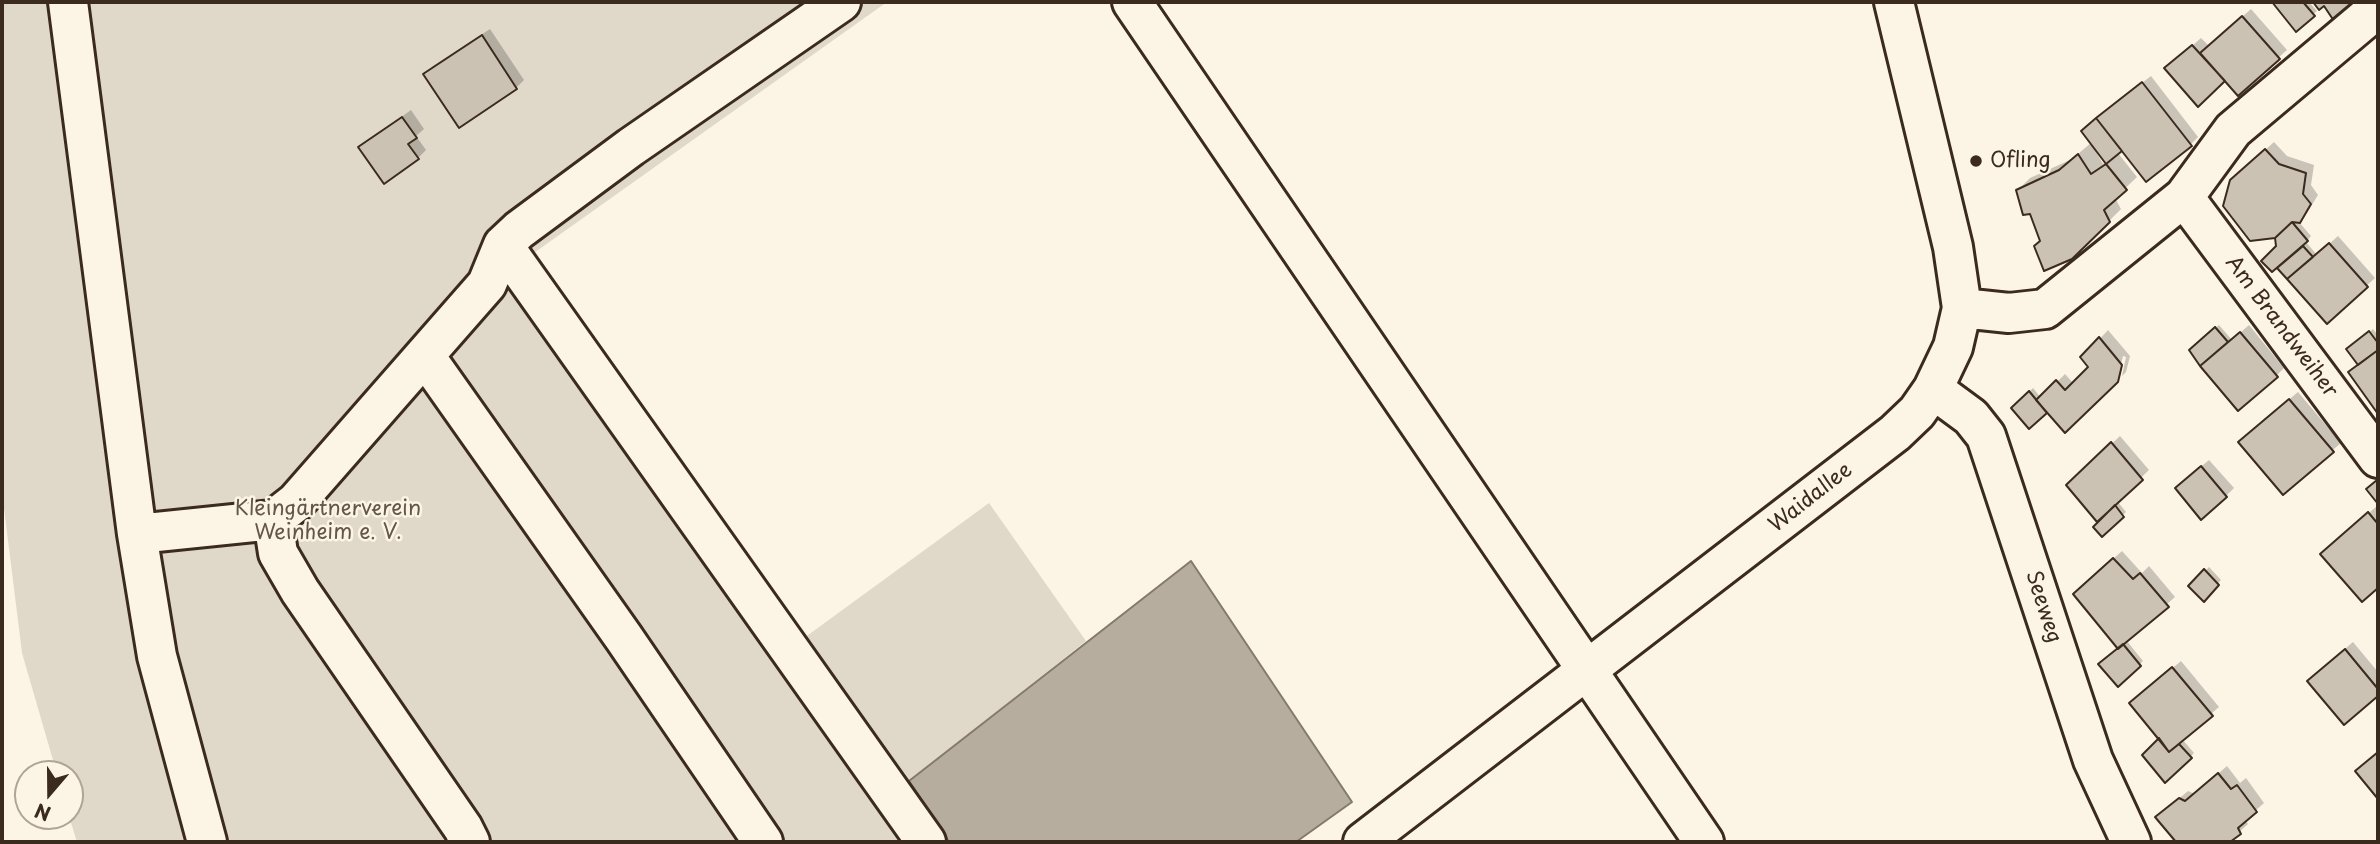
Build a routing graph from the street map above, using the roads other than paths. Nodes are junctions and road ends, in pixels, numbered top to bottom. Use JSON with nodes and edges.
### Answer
{"nodes":[{"id":1,"x":68,"y":2,"type":"edge"},
{"id":2,"x":841,"y":2,"type":"edge"},
{"id":3,"x":1132,"y":2,"type":"edge"},
{"id":4,"x":1894,"y":2,"type":"edge"},
{"id":5,"x":2378,"y":8,"type":"edge"},
{"id":6,"x":2184,"y":197,"type":"junction"},
{"id":7,"x":503,"y":245,"type":"junction"},
{"id":8,"x":1962,"y":308,"type":"junction"},
{"id":9,"x":425,"y":356,"type":"junction"},
{"id":10,"x":1933,"y":389,"type":"junction"},
{"id":11,"x":2378,"y":458,"type":"edge"},
{"id":12,"x":273,"y":520,"type":"junction"},
{"id":13,"x":136,"y":534,"type":"junction"},
{"id":14,"x":1588,"y":670,"type":"junction"},
{"id":15,"x":207,"y":842,"type":"edge"},
{"id":16,"x":470,"y":842,"type":"edge"},
{"id":17,"x":763,"y":842,"type":"edge"},
{"id":18,"x":926,"y":842,"type":"edge"},
{"id":19,"x":1363,"y":842,"type":"edge"},
{"id":20,"x":1704,"y":842,"type":"edge"},
{"id":21,"x":2131,"y":842,"type":"edge"}],
"edges":[{"from":1,"to":13,"type":"street"},
{"from":2,"to":7,"type":"street"},
{"from":3,"to":14,"type":"street"},
{"from":4,"to":8,"type":"street","name":"Waidallee"},
{"from":5,"to":6,"type":"street"},
{"from":6,"to":8,"type":"street"},
{"from":6,"to":11,"type":"street","name":"Am Brandweiher"},
{"from":7,"to":9,"type":"street"},
{"from":7,"to":18,"type":"street"},
{"from":8,"to":10,"type":"street","name":"Waidallee"},
{"from":9,"to":12,"type":"street"},
{"from":9,"to":17,"type":"street"},
{"from":10,"to":14,"type":"street","name":"Waidallee"},
{"from":10,"to":21,"type":"street","name":"Seeweg"},
{"from":12,"to":13,"type":"street"},
{"from":12,"to":16,"type":"street"},
{"from":13,"to":15,"type":"street"},
{"from":14,"to":19,"type":"street","name":"Waidallee"},
{"from":14,"to":20,"type":"street"}]}
